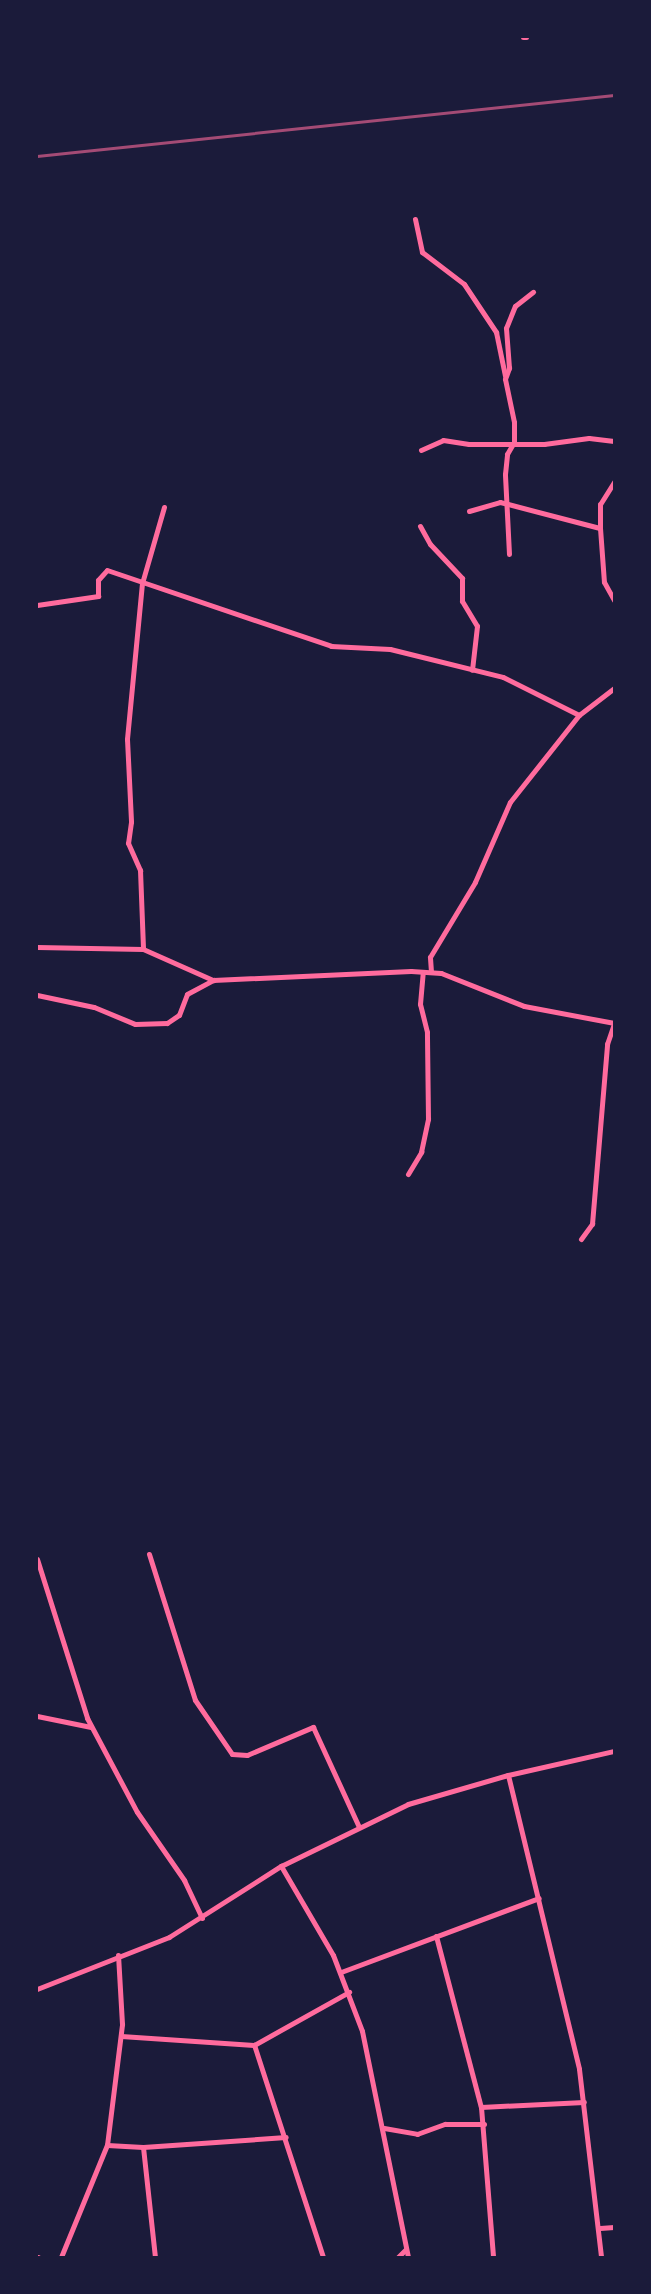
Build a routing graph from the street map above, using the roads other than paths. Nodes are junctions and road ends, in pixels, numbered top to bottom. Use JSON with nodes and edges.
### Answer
{"nodes":[{"id":1,"x":415,"y":219,"type":"dead end"},
{"id":2,"x":533,"y":292,"type":"dead end"},
{"id":3,"x":505,"y":379,"type":"junction"},
{"id":4,"x":614,"y":441,"type":"edge"},
{"id":5,"x":514,"y":442,"type":"junction"},
{"id":6,"x":421,"y":450,"type":"dead end"},
{"id":7,"x":614,"y":482,"type":"edge"},
{"id":8,"x":506,"y":503,"type":"junction"},
{"id":9,"x":164,"y":507,"type":"dead end"},
{"id":10,"x":469,"y":511,"type":"dead end"},
{"id":11,"x":420,"y":526,"type":"dead end"},
{"id":12,"x":600,"y":528,"type":"junction"},
{"id":13,"x":509,"y":554,"type":"dead end"},
{"id":14,"x":142,"y":583,"type":"junction"},
{"id":15,"x":614,"y":600,"type":"edge"},
{"id":16,"x":37,"y":605,"type":"edge"},
{"id":17,"x":472,"y":670,"type":"junction"},
{"id":18,"x":614,"y":688,"type":"edge"},
{"id":19,"x":579,"y":715,"type":"junction"},
{"id":20,"x":37,"y":947,"type":"edge"},
{"id":21,"x":143,"y":949,"type":"junction"},
{"id":22,"x":423,"y":972,"type":"junction"},
{"id":23,"x":431,"y":972,"type":"junction"},
{"id":24,"x":213,"y":980,"type":"junction"},
{"id":25,"x":37,"y":995,"type":"edge"},
{"id":26,"x":614,"y":1024,"type":"edge"},
{"id":27,"x":408,"y":1174,"type":"dead end"},
{"id":28,"x":581,"y":1239,"type":"dead end"},
{"id":29,"x":149,"y":1554,"type":"dead end"},
{"id":30,"x":37,"y":1559,"type":"edge"},
{"id":31,"x":37,"y":1716,"type":"edge"},
{"id":32,"x":91,"y":1727,"type":"junction"},
{"id":33,"x":614,"y":1751,"type":"edge"},
{"id":34,"x":508,"y":1775,"type":"junction"},
{"id":35,"x":359,"y":1827,"type":"junction"},
{"id":36,"x":281,"y":1866,"type":"junction"},
{"id":37,"x":539,"y":1898,"type":"junction"},
{"id":38,"x":202,"y":1918,"type":"junction"},
{"id":39,"x":436,"y":1936,"type":"junction"},
{"id":40,"x":118,"y":1955,"type":"junction"},
{"id":41,"x":341,"y":1972,"type":"junction"},
{"id":42,"x":37,"y":1989,"type":"edge"},
{"id":43,"x":349,"y":1992,"type":"junction"},
{"id":44,"x":121,"y":2036,"type":"junction"},
{"id":45,"x":254,"y":2045,"type":"junction"},
{"id":46,"x":584,"y":2102,"type":"junction"},
{"id":47,"x":481,"y":2107,"type":"junction"},
{"id":48,"x":484,"y":2124,"type":"junction"},
{"id":49,"x":384,"y":2128,"type":"junction"},
{"id":50,"x":286,"y":2137,"type":"junction"},
{"id":51,"x":107,"y":2145,"type":"junction"},
{"id":52,"x":143,"y":2147,"type":"junction"},
{"id":53,"x":614,"y":2227,"type":"edge"},
{"id":54,"x":600,"y":2228,"type":"junction"},
{"id":55,"x":406,"y":2249,"type":"junction"},
{"id":56,"x":61,"y":2257,"type":"edge"},
{"id":57,"x":155,"y":2257,"type":"edge"},
{"id":58,"x":323,"y":2257,"type":"edge"},
{"id":59,"x":398,"y":2257,"type":"edge"},
{"id":60,"x":408,"y":2257,"type":"edge"},
{"id":61,"x":493,"y":2257,"type":"edge"},
{"id":62,"x":601,"y":2257,"type":"edge"}],
"edges":[{"from":1,"to":3,"type":"street"},
{"from":2,"to":3,"type":"street"},
{"from":3,"to":5,"type":"street"},
{"from":4,"to":5,"type":"street"},
{"from":5,"to":6,"type":"street"},
{"from":5,"to":8,"type":"street"},
{"from":7,"to":12,"type":"street"},
{"from":8,"to":10,"type":"street"},
{"from":8,"to":12,"type":"street"},
{"from":8,"to":13,"type":"street"},
{"from":9,"to":14,"type":"street"},
{"from":11,"to":17,"type":"street"},
{"from":12,"to":15,"type":"street"},
{"from":14,"to":16,"type":"street"},
{"from":14,"to":17,"type":"street"},
{"from":14,"to":21,"type":"street"},
{"from":17,"to":19,"type":"street"},
{"from":18,"to":19,"type":"street"},
{"from":19,"to":23,"type":"street"},
{"from":20,"to":21,"type":"street"},
{"from":21,"to":24,"type":"street"},
{"from":22,"to":23,"type":"street"},
{"from":22,"to":24,"type":"street"},
{"from":22,"to":27,"type":"street"},
{"from":23,"to":26,"type":"street"},
{"from":24,"to":25,"type":"street"},
{"from":26,"to":28,"type":"street"},
{"from":29,"to":35,"type":"street"},
{"from":30,"to":32,"type":"street"},
{"from":31,"to":32,"type":"street"},
{"from":32,"to":38,"type":"street"},
{"from":33,"to":34,"type":"street"},
{"from":34,"to":35,"type":"street"},
{"from":34,"to":37,"type":"street"},
{"from":35,"to":36,"type":"street"},
{"from":36,"to":38,"type":"street"},
{"from":36,"to":41,"type":"street"},
{"from":37,"to":39,"type":"street"},
{"from":37,"to":46,"type":"street"},
{"from":38,"to":40,"type":"street"},
{"from":39,"to":41,"type":"street"},
{"from":39,"to":47,"type":"street"},
{"from":40,"to":42,"type":"street"},
{"from":40,"to":44,"type":"street"},
{"from":41,"to":43,"type":"street"},
{"from":43,"to":45,"type":"street"},
{"from":43,"to":49,"type":"street"},
{"from":44,"to":45,"type":"street"},
{"from":44,"to":51,"type":"street"},
{"from":45,"to":50,"type":"street"},
{"from":46,"to":47,"type":"street"},
{"from":46,"to":54,"type":"street"},
{"from":47,"to":48,"type":"street"},
{"from":48,"to":49,"type":"street"},
{"from":48,"to":61,"type":"street"},
{"from":49,"to":55,"type":"street"},
{"from":50,"to":52,"type":"street"},
{"from":50,"to":58,"type":"street"},
{"from":51,"to":52,"type":"street"},
{"from":51,"to":56,"type":"street"},
{"from":52,"to":57,"type":"street"},
{"from":53,"to":54,"type":"street"},
{"from":54,"to":62,"type":"street"},
{"from":55,"to":59,"type":"street"},
{"from":55,"to":60,"type":"street"}]}
